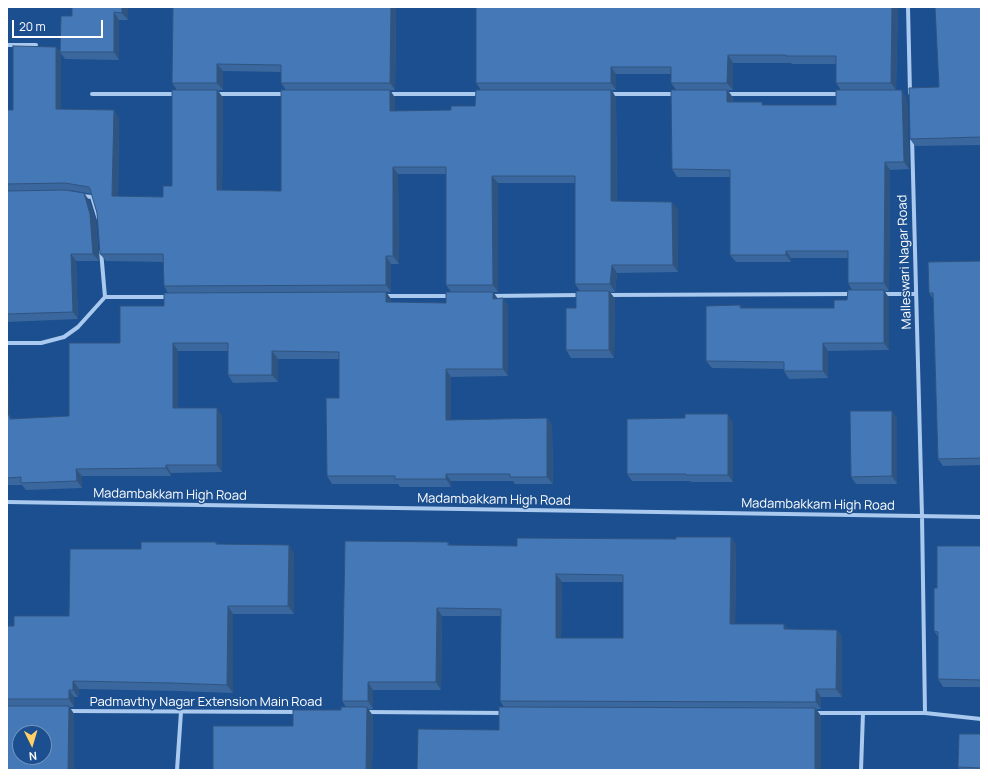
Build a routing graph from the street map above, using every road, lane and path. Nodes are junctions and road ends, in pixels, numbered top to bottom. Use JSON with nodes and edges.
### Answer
{"nodes":[{"id":1,"x":908,"y":7,"type":"edge"},
{"id":2,"x":7,"y":45,"type":"edge"},
{"id":3,"x":36,"y":45,"type":"edge"},
{"id":4,"x":92,"y":94,"type":"dead end"},
{"id":5,"x":180,"y":94,"type":"edge"},
{"id":6,"x":211,"y":94,"type":"edge"},
{"id":7,"x":291,"y":94,"type":"edge"},
{"id":8,"x":386,"y":94,"type":"edge"},
{"id":9,"x":482,"y":94,"type":"edge"},
{"id":10,"x":601,"y":94,"type":"edge"},
{"id":11,"x":680,"y":94,"type":"edge"},
{"id":12,"x":720,"y":94,"type":"edge"},
{"id":13,"x":847,"y":94,"type":"edge"},
{"id":14,"x":902,"y":94,"type":"edge"},
{"id":15,"x":912,"y":134,"type":"edge"},
{"id":16,"x":77,"y":195,"type":"edge"},
{"id":17,"x":99,"y":221,"type":"edge"},
{"id":18,"x":101,"y":244,"type":"edge"},
{"id":19,"x":860,"y":294,"type":"edge"},
{"id":20,"x":876,"y":294,"type":"edge"},
{"id":21,"x":916,"y":294,"type":"junction"},
{"id":22,"x":582,"y":295,"type":"edge"},
{"id":23,"x":606,"y":295,"type":"edge"},
{"id":24,"x":176,"y":296,"type":"edge"},
{"id":25,"x":383,"y":296,"type":"edge"},
{"id":26,"x":455,"y":296,"type":"edge"},
{"id":27,"x":486,"y":296,"type":"edge"},
{"id":28,"x":105,"y":297,"type":"junction"},
{"id":29,"x":7,"y":343,"type":"edge"},
{"id":30,"x":7,"y":502,"type":"edge"},
{"id":31,"x":922,"y":516,"type":"junction"},
{"id":32,"x":981,"y":517,"type":"edge"},
{"id":33,"x":62,"y":711,"type":"edge"},
{"id":34,"x":181,"y":712,"type":"junction"},
{"id":35,"x":300,"y":712,"type":"edge"},
{"id":36,"x":364,"y":712,"type":"edge"},
{"id":37,"x":506,"y":713,"type":"edge"},
{"id":38,"x":807,"y":713,"type":"edge"},
{"id":39,"x":863,"y":713,"type":"junction"},
{"id":40,"x":925,"y":713,"type":"junction"},
{"id":41,"x":981,"y":719,"type":"edge"},
{"id":42,"x":177,"y":770,"type":"edge"},
{"id":43,"x":861,"y":770,"type":"edge"}],
"edges":[{"from":1,"to":14,"type":"street"},
{"from":2,"to":3,"type":"street"},
{"from":4,"to":5,"type":"street"},
{"from":6,"to":7,"type":"street"},
{"from":8,"to":9,"type":"street"},
{"from":10,"to":11,"type":"street"},
{"from":12,"to":13,"type":"street"},
{"from":15,"to":21,"type":"street","name":"Malleswari Nagar Road"},
{"from":16,"to":17,"type":"street"},
{"from":18,"to":28,"type":"street"},
{"from":19,"to":23,"type":"street"},
{"from":20,"to":21,"type":"street"},
{"from":21,"to":31,"type":"street","name":"Malleswari Nagar Road"},
{"from":22,"to":27,"type":"street"},
{"from":24,"to":28,"type":"street"},
{"from":25,"to":26,"type":"street"},
{"from":28,"to":29,"type":"street"},
{"from":30,"to":31,"type":"street","name":"Madambakkam High Road"},
{"from":31,"to":32,"type":"street","name":"Madambakkam High Road"},
{"from":31,"to":40,"type":"street","name":"Malleswari Nagar Road"},
{"from":33,"to":34,"type":"street","name":"Padmavthy Nagar Extension Main Road"},
{"from":34,"to":35,"type":"street","name":"Padmavthy Nagar Extension Main Road"},
{"from":34,"to":42,"type":"street"},
{"from":36,"to":37,"type":"street"},
{"from":38,"to":39,"type":"street"},
{"from":39,"to":40,"type":"street"},
{"from":39,"to":43,"type":"street"},
{"from":40,"to":41,"type":"street"}]}
